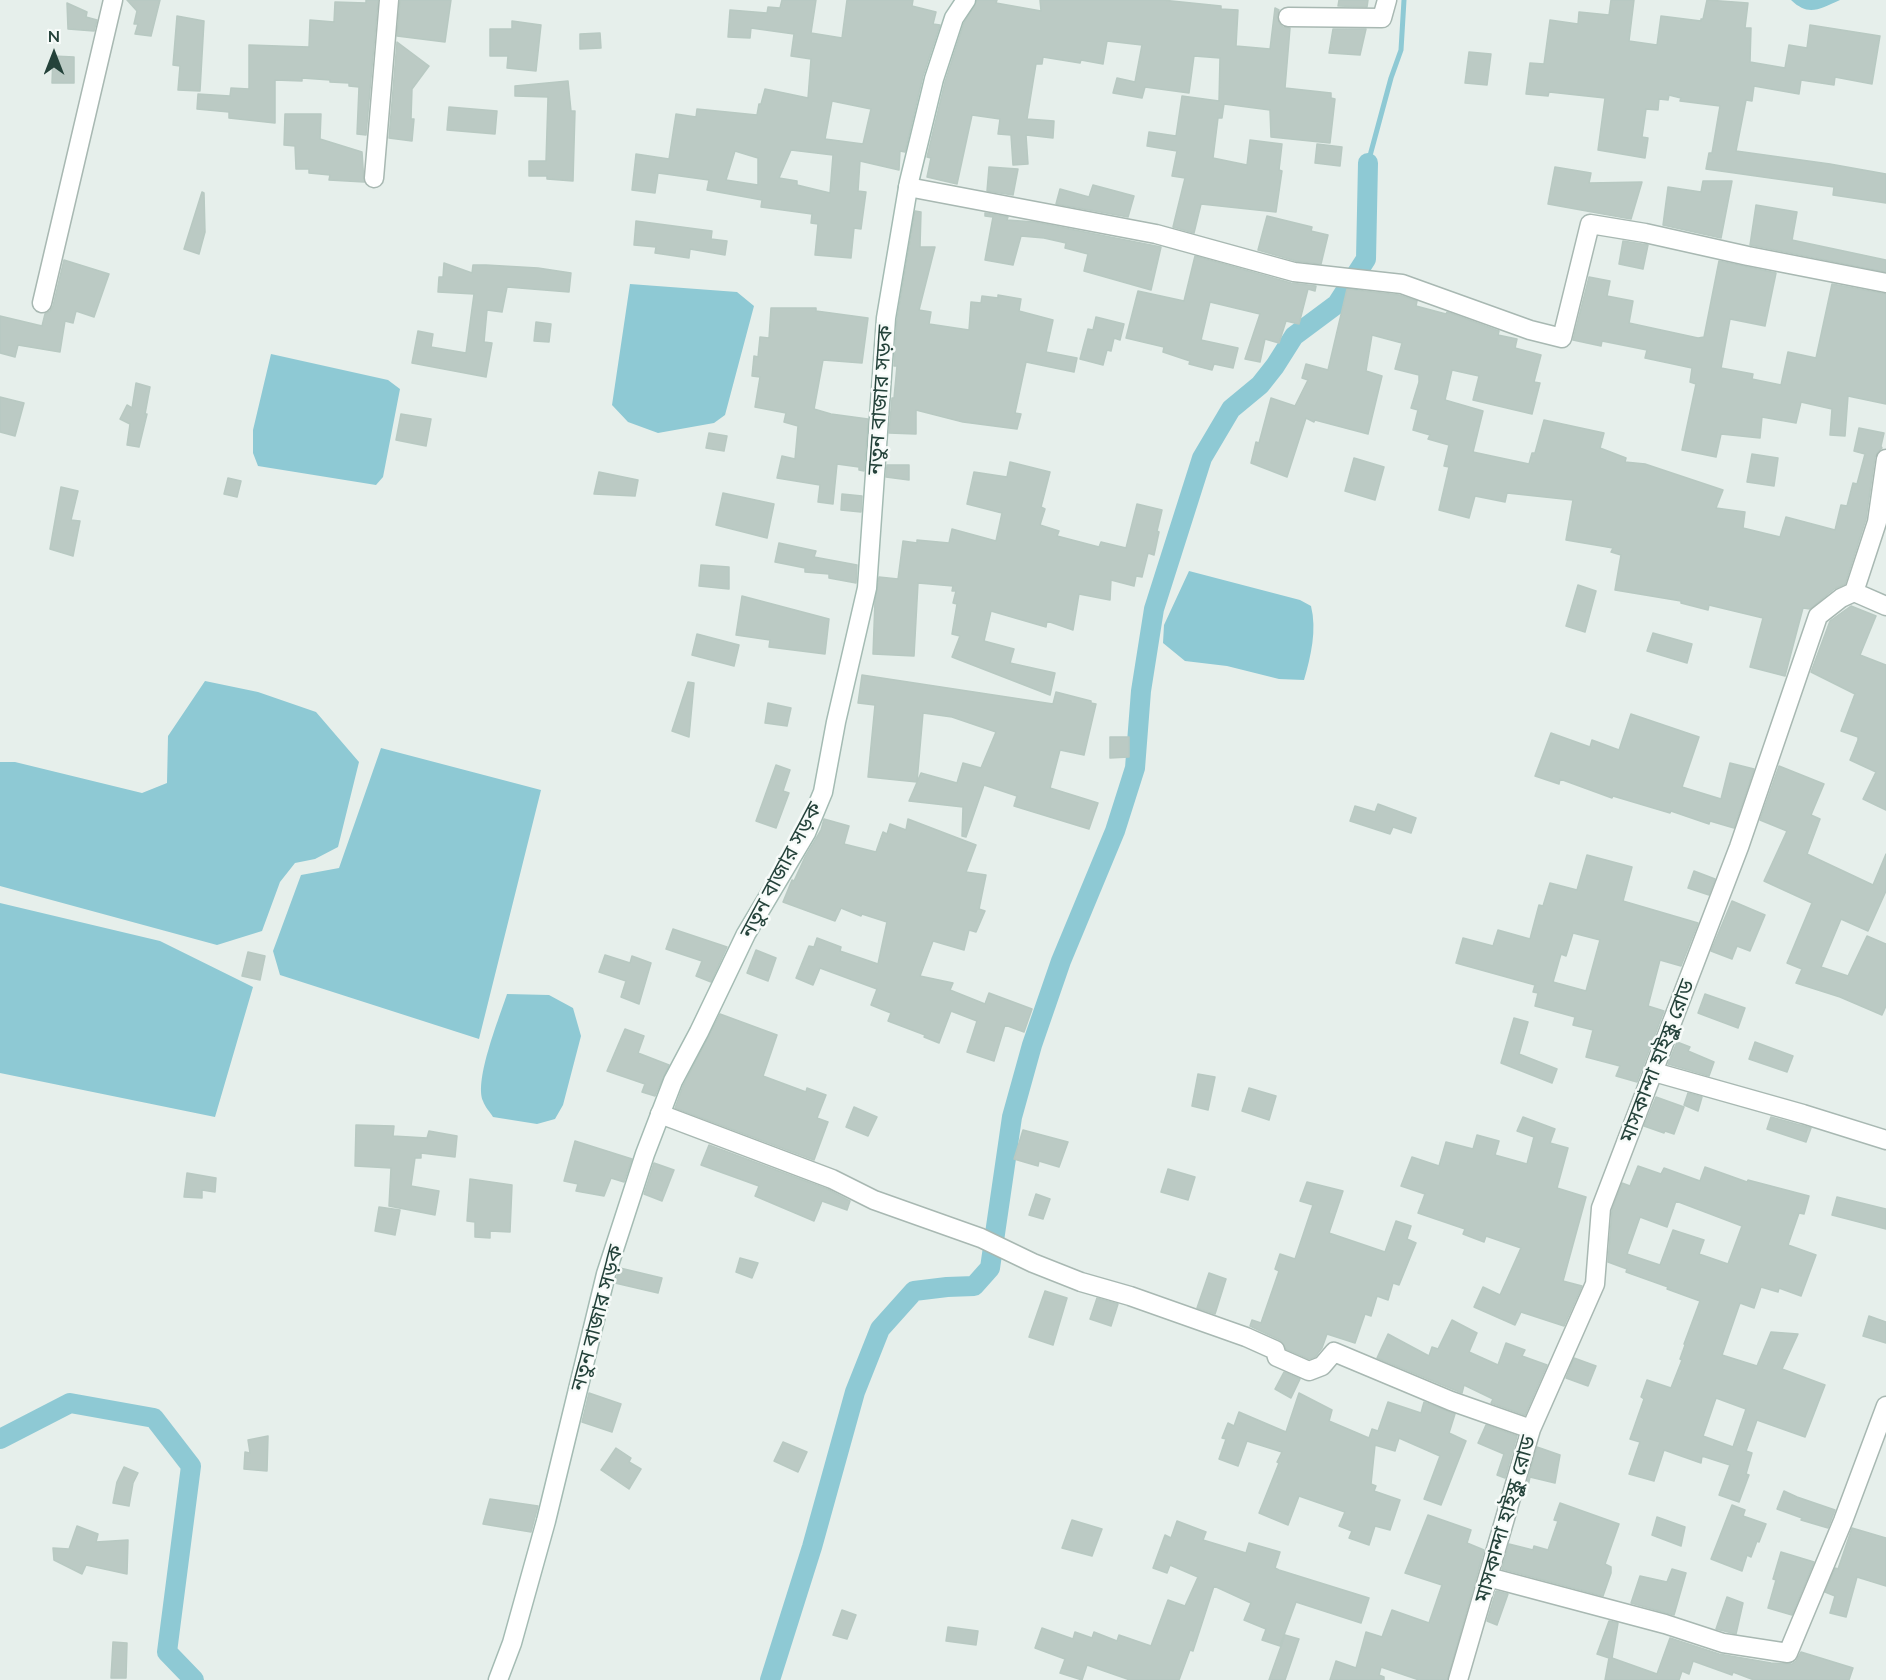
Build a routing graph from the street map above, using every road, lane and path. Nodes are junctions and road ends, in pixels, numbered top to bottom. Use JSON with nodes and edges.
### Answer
{"nodes":[{"id":1,"x":113,"y":0,"type":"edge"},
{"id":2,"x":389,"y":0,"type":"edge"},
{"id":3,"x":966,"y":0,"type":"edge"},
{"id":4,"x":1387,"y":0,"type":"edge"},
{"id":5,"x":1288,"y":17,"type":"dead end"},
{"id":6,"x":374,"y":178,"type":"dead end"},
{"id":7,"x":908,"y":187,"type":"junction"},
{"id":8,"x":1886,"y":283,"type":"edge"},
{"id":9,"x":42,"y":303,"type":"dead end"},
{"id":10,"x":1886,"y":459,"type":"edge"},
{"id":11,"x":1854,"y":592,"type":"junction"},
{"id":12,"x":1886,"y":606,"type":"edge"},
{"id":13,"x":1654,"y":1072,"type":"junction"},
{"id":14,"x":660,"y":1114,"type":"junction"},
{"id":15,"x":1886,"y":1140,"type":"edge"},
{"id":16,"x":1886,"y":1406,"type":"edge"},
{"id":17,"x":1531,"y":1429,"type":"junction"},
{"id":18,"x":1488,"y":1577,"type":"junction"},
{"id":19,"x":498,"y":1680,"type":"edge"},
{"id":20,"x":1458,"y":1680,"type":"edge"}],
"edges":[{"from":1,"to":9,"type":"street"},
{"from":2,"to":6,"type":"street"},
{"from":3,"to":7,"type":"street","name":"নতুন বাজার সড়ক"},
{"from":4,"to":5,"type":"street"},
{"from":7,"to":8,"type":"street"},
{"from":7,"to":14,"type":"street","name":"নতুন বাজার সড়ক"},
{"from":10,"to":11,"type":"street"},
{"from":11,"to":12,"type":"street"},
{"from":11,"to":13,"type":"street","name":"মাসকান্দা হাইস্কুল রোড"},
{"from":13,"to":15,"type":"street"},
{"from":13,"to":17,"type":"street","name":"মাসকান্দা হাইস্কুল রোড"},
{"from":14,"to":17,"type":"street"},
{"from":14,"to":19,"type":"street","name":"নতুন বাজার সড়ক"},
{"from":16,"to":18,"type":"street"},
{"from":17,"to":18,"type":"street","name":"মাসকান্দা হাইস্কুল রোড"},
{"from":18,"to":20,"type":"street","name":"মাসকান্দা হাইস্কুল রোড"}]}
